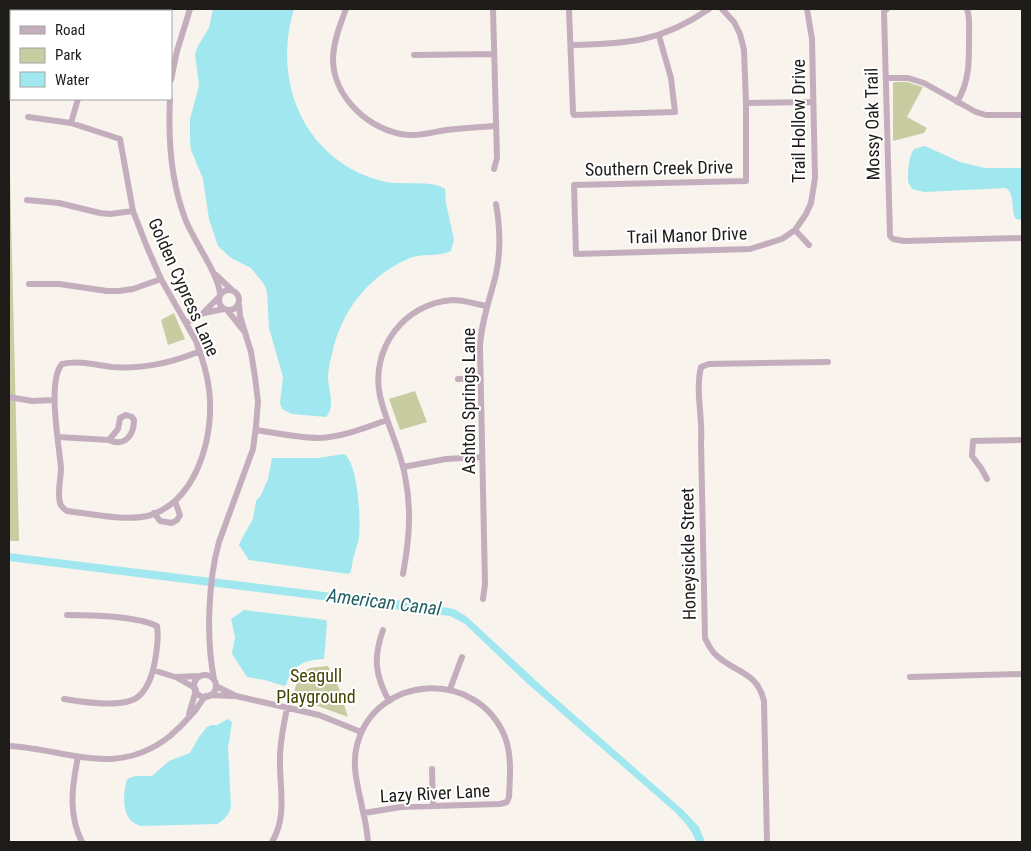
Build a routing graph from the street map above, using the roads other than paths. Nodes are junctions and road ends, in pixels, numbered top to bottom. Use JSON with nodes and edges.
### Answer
{"nodes":[{"id":1,"x":190,"y":9,"type":"edge"},
{"id":2,"x":346,"y":9,"type":"edge"},
{"id":3,"x":493,"y":9,"type":"edge"},
{"id":4,"x":570,"y":9,"type":"edge"},
{"id":5,"x":709,"y":9,"type":"edge"},
{"id":6,"x":722,"y":9,"type":"edge"},
{"id":7,"x":807,"y":9,"type":"edge"},
{"id":8,"x":887,"y":9,"type":"edge"},
{"id":9,"x":967,"y":9,"type":"edge"},
{"id":10,"x":659,"y":36,"type":"junction"},
{"id":11,"x":571,"y":45,"type":"junction"},
{"id":12,"x":494,"y":54,"type":"junction"},
{"id":13,"x":414,"y":55,"type":"dead end"},
{"id":14,"x":172,"y":75,"type":"edge"},
{"id":15,"x":886,"y":78,"type":"junction"},
{"id":16,"x":78,"y":100,"type":"edge"},
{"id":17,"x":170,"y":100,"type":"edge"},
{"id":18,"x":813,"y":102,"type":"junction"},
{"id":19,"x":957,"y":102,"type":"junction"},
{"id":20,"x":746,"y":103,"type":"junction"},
{"id":21,"x":1022,"y":115,"type":"edge"},
{"id":22,"x":28,"y":117,"type":"dead end"},
{"id":23,"x":71,"y":123,"type":"junction"},
{"id":24,"x":496,"y":126,"type":"junction"},
{"id":25,"x":494,"y":169,"type":"dead end"},
{"id":26,"x":27,"y":200,"type":"dead end"},
{"id":27,"x":496,"y":204,"type":"dead end"},
{"id":28,"x":134,"y":210,"type":"junction"},
{"id":29,"x":795,"y":230,"type":"junction"},
{"id":30,"x":1022,"y":238,"type":"edge"},
{"id":31,"x":810,"y":245,"type":"dead end"},
{"id":32,"x":576,"y":254,"type":"joint"},
{"id":33,"x":213,"y":272,"type":"junction"},
{"id":34,"x":161,"y":279,"type":"junction"},
{"id":35,"x":29,"y":284,"type":"dead end"},
{"id":36,"x":232,"y":290,"type":"junction"},
{"id":37,"x":220,"y":296,"type":"junction"},
{"id":38,"x":238,"y":305,"type":"junction"},
{"id":39,"x":486,"y":306,"type":"junction"},
{"id":40,"x":225,"y":309,"type":"junction"},
{"id":41,"x":204,"y":313,"type":"junction"},
{"id":42,"x":186,"y":323,"type":"junction"},
{"id":43,"x":246,"y":335,"type":"junction"},
{"id":44,"x":200,"y":351,"type":"junction"},
{"id":45,"x":828,"y":362,"type":"dead end"},
{"id":46,"x":480,"y":378,"type":"junction"},
{"id":47,"x":458,"y":379,"type":"dead end"},
{"id":48,"x":9,"y":397,"type":"edge"},
{"id":49,"x":54,"y":400,"type":"junction"},
{"id":50,"x":387,"y":420,"type":"junction"},
{"id":51,"x":256,"y":430,"type":"junction"},
{"id":52,"x":58,"y":437,"type":"junction"},
{"id":53,"x":109,"y":440,"type":"junction"},
{"id":54,"x":1022,"y":440,"type":"edge"},
{"id":55,"x":482,"y":457,"type":"junction"},
{"id":56,"x":403,"y":467,"type":"junction"},
{"id":57,"x":987,"y":479,"type":"dead end"},
{"id":58,"x":175,"y":501,"type":"junction"},
{"id":59,"x":154,"y":513,"type":"junction"},
{"id":60,"x":403,"y":574,"type":"dead end"},
{"id":61,"x":483,"y":599,"type":"dead end"},
{"id":62,"x":66,"y":615,"type":"dead end"},
{"id":63,"x":383,"y":630,"type":"dead end"},
{"id":64,"x":462,"y":657,"type":"dead end"},
{"id":65,"x":210,"y":663,"type":"junction"},
{"id":66,"x":153,"y":670,"type":"junction"},
{"id":67,"x":1022,"y":674,"type":"edge"},
{"id":68,"x":175,"y":676,"type":"junction"},
{"id":69,"x":202,"y":676,"type":"junction"},
{"id":70,"x":910,"y":676,"type":"dead end"},
{"id":71,"x":215,"y":682,"type":"junction"},
{"id":72,"x":195,"y":689,"type":"junction"},
{"id":73,"x":450,"y":689,"type":"junction"},
{"id":74,"x":208,"y":696,"type":"junction"},
{"id":75,"x":236,"y":696,"type":"junction"},
{"id":76,"x":64,"y":699,"type":"dead end"},
{"id":77,"x":389,"y":701,"type":"junction"},
{"id":78,"x":287,"y":708,"type":"junction"},
{"id":79,"x":188,"y":718,"type":"junction"},
{"id":80,"x":361,"y":732,"type":"junction"},
{"id":81,"x":9,"y":746,"type":"edge"},
{"id":82,"x":78,"y":757,"type":"junction"},
{"id":83,"x":432,"y":769,"type":"dead end"},
{"id":84,"x":432,"y":806,"type":"junction"},
{"id":85,"x":364,"y":813,"type":"junction"},
{"id":86,"x":82,"y":842,"type":"edge"},
{"id":87,"x":272,"y":842,"type":"edge"},
{"id":88,"x":368,"y":842,"type":"edge"},
{"id":89,"x":767,"y":842,"type":"edge"}],
"edges":[{"from":1,"to":14,"type":"street"},
{"from":2,"to":24,"type":"street"},
{"from":3,"to":12,"type":"street"},
{"from":4,"to":11,"type":"street"},
{"from":5,"to":10,"type":"street"},
{"from":6,"to":20,"type":"street"},
{"from":7,"to":18,"type":"street","name":"Trail Hollow Drive"},
{"from":8,"to":15,"type":"street","name":"Mossy Oak Trail"},
{"from":9,"to":19,"type":"street"},
{"from":10,"to":11,"type":"street"},
{"from":10,"to":11,"type":"street"},
{"from":12,"to":13,"type":"street"},
{"from":12,"to":24,"type":"street"},
{"from":15,"to":19,"type":"street"},
{"from":15,"to":30,"type":"street","name":"Mossy Oak Trail"},
{"from":16,"to":23,"type":"street"},
{"from":17,"to":33,"type":"street"},
{"from":18,"to":20,"type":"street"},
{"from":18,"to":29,"type":"street","name":"Trail Hollow Drive"},
{"from":19,"to":21,"type":"street"},
{"from":20,"to":32,"type":"street","name":"Southern Creek Drive"},
{"from":22,"to":23,"type":"street"},
{"from":23,"to":28,"type":"street","name":"Golden Cypress Lane"},
{"from":24,"to":25,"type":"street"},
{"from":26,"to":28,"type":"street"},
{"from":27,"to":39,"type":"street","name":"Ashton Springs Lane"},
{"from":28,"to":34,"type":"street","name":"Golden Cypress Lane"},
{"from":29,"to":31,"type":"street"},
{"from":29,"to":32,"type":"street","name":"Trail Manor Drive"},
{"from":33,"to":36,"type":"street"},
{"from":33,"to":37,"type":"street"},
{"from":34,"to":35,"type":"street"},
{"from":34,"to":42,"type":"street","name":"Golden Cypress Lane"},
{"from":36,"to":37,"type":"street"},
{"from":36,"to":38,"type":"street"},
{"from":37,"to":40,"type":"street"},
{"from":37,"to":41,"type":"street"},
{"from":38,"to":40,"type":"street"},
{"from":38,"to":43,"type":"street"},
{"from":39,"to":46,"type":"street","name":"Ashton Springs Lane"},
{"from":39,"to":50,"type":"street"},
{"from":40,"to":41,"type":"street"},
{"from":40,"to":43,"type":"street"},
{"from":41,"to":42,"type":"street"},
{"from":42,"to":44,"type":"street","name":"Golden Cypress Lane"},
{"from":43,"to":51,"type":"street"},
{"from":44,"to":49,"type":"street"},
{"from":44,"to":58,"type":"street","name":"Golden Cypress Lane"},
{"from":45,"to":89,"type":"street","name":"Honeysickle Street"},
{"from":46,"to":47,"type":"street"},
{"from":46,"to":55,"type":"street","name":"Ashton Springs Lane"},
{"from":48,"to":49,"type":"street"},
{"from":49,"to":52,"type":"street"},
{"from":50,"to":51,"type":"street"},
{"from":50,"to":56,"type":"street"},
{"from":51,"to":65,"type":"street"},
{"from":52,"to":53,"type":"street"},
{"from":52,"to":59,"type":"street","name":"Golden Cypress Lane"},
{"from":53,"to":53,"type":"street"},
{"from":54,"to":57,"type":"street"},
{"from":55,"to":56,"type":"street"},
{"from":55,"to":61,"type":"street","name":"Ashton Springs Lane"},
{"from":56,"to":60,"type":"street"},
{"from":58,"to":59,"type":"street","name":"Golden Cypress Lane"},
{"from":58,"to":59,"type":"street"},
{"from":62,"to":66,"type":"street"},
{"from":63,"to":77,"type":"street"},
{"from":64,"to":73,"type":"street"},
{"from":65,"to":69,"type":"street"},
{"from":65,"to":71,"type":"street"},
{"from":66,"to":68,"type":"street"},
{"from":66,"to":76,"type":"street"},
{"from":67,"to":70,"type":"street"},
{"from":68,"to":69,"type":"street"},
{"from":68,"to":72,"type":"street"},
{"from":69,"to":71,"type":"street"},
{"from":69,"to":72,"type":"street"},
{"from":71,"to":74,"type":"street"},
{"from":71,"to":75,"type":"street"},
{"from":72,"to":74,"type":"street"},
{"from":72,"to":79,"type":"street"},
{"from":73,"to":77,"type":"street"},
{"from":73,"to":84,"type":"street","name":"Lazy River Lane"},
{"from":74,"to":75,"type":"street"},
{"from":74,"to":79,"type":"street"},
{"from":75,"to":78,"type":"street"},
{"from":77,"to":80,"type":"street"},
{"from":78,"to":80,"type":"street"},
{"from":78,"to":87,"type":"street"},
{"from":79,"to":82,"type":"street"},
{"from":80,"to":85,"type":"street"},
{"from":81,"to":82,"type":"street"},
{"from":82,"to":86,"type":"street"},
{"from":83,"to":84,"type":"street"},
{"from":84,"to":85,"type":"street","name":"Lazy River Lane"},
{"from":85,"to":88,"type":"street"}]}
